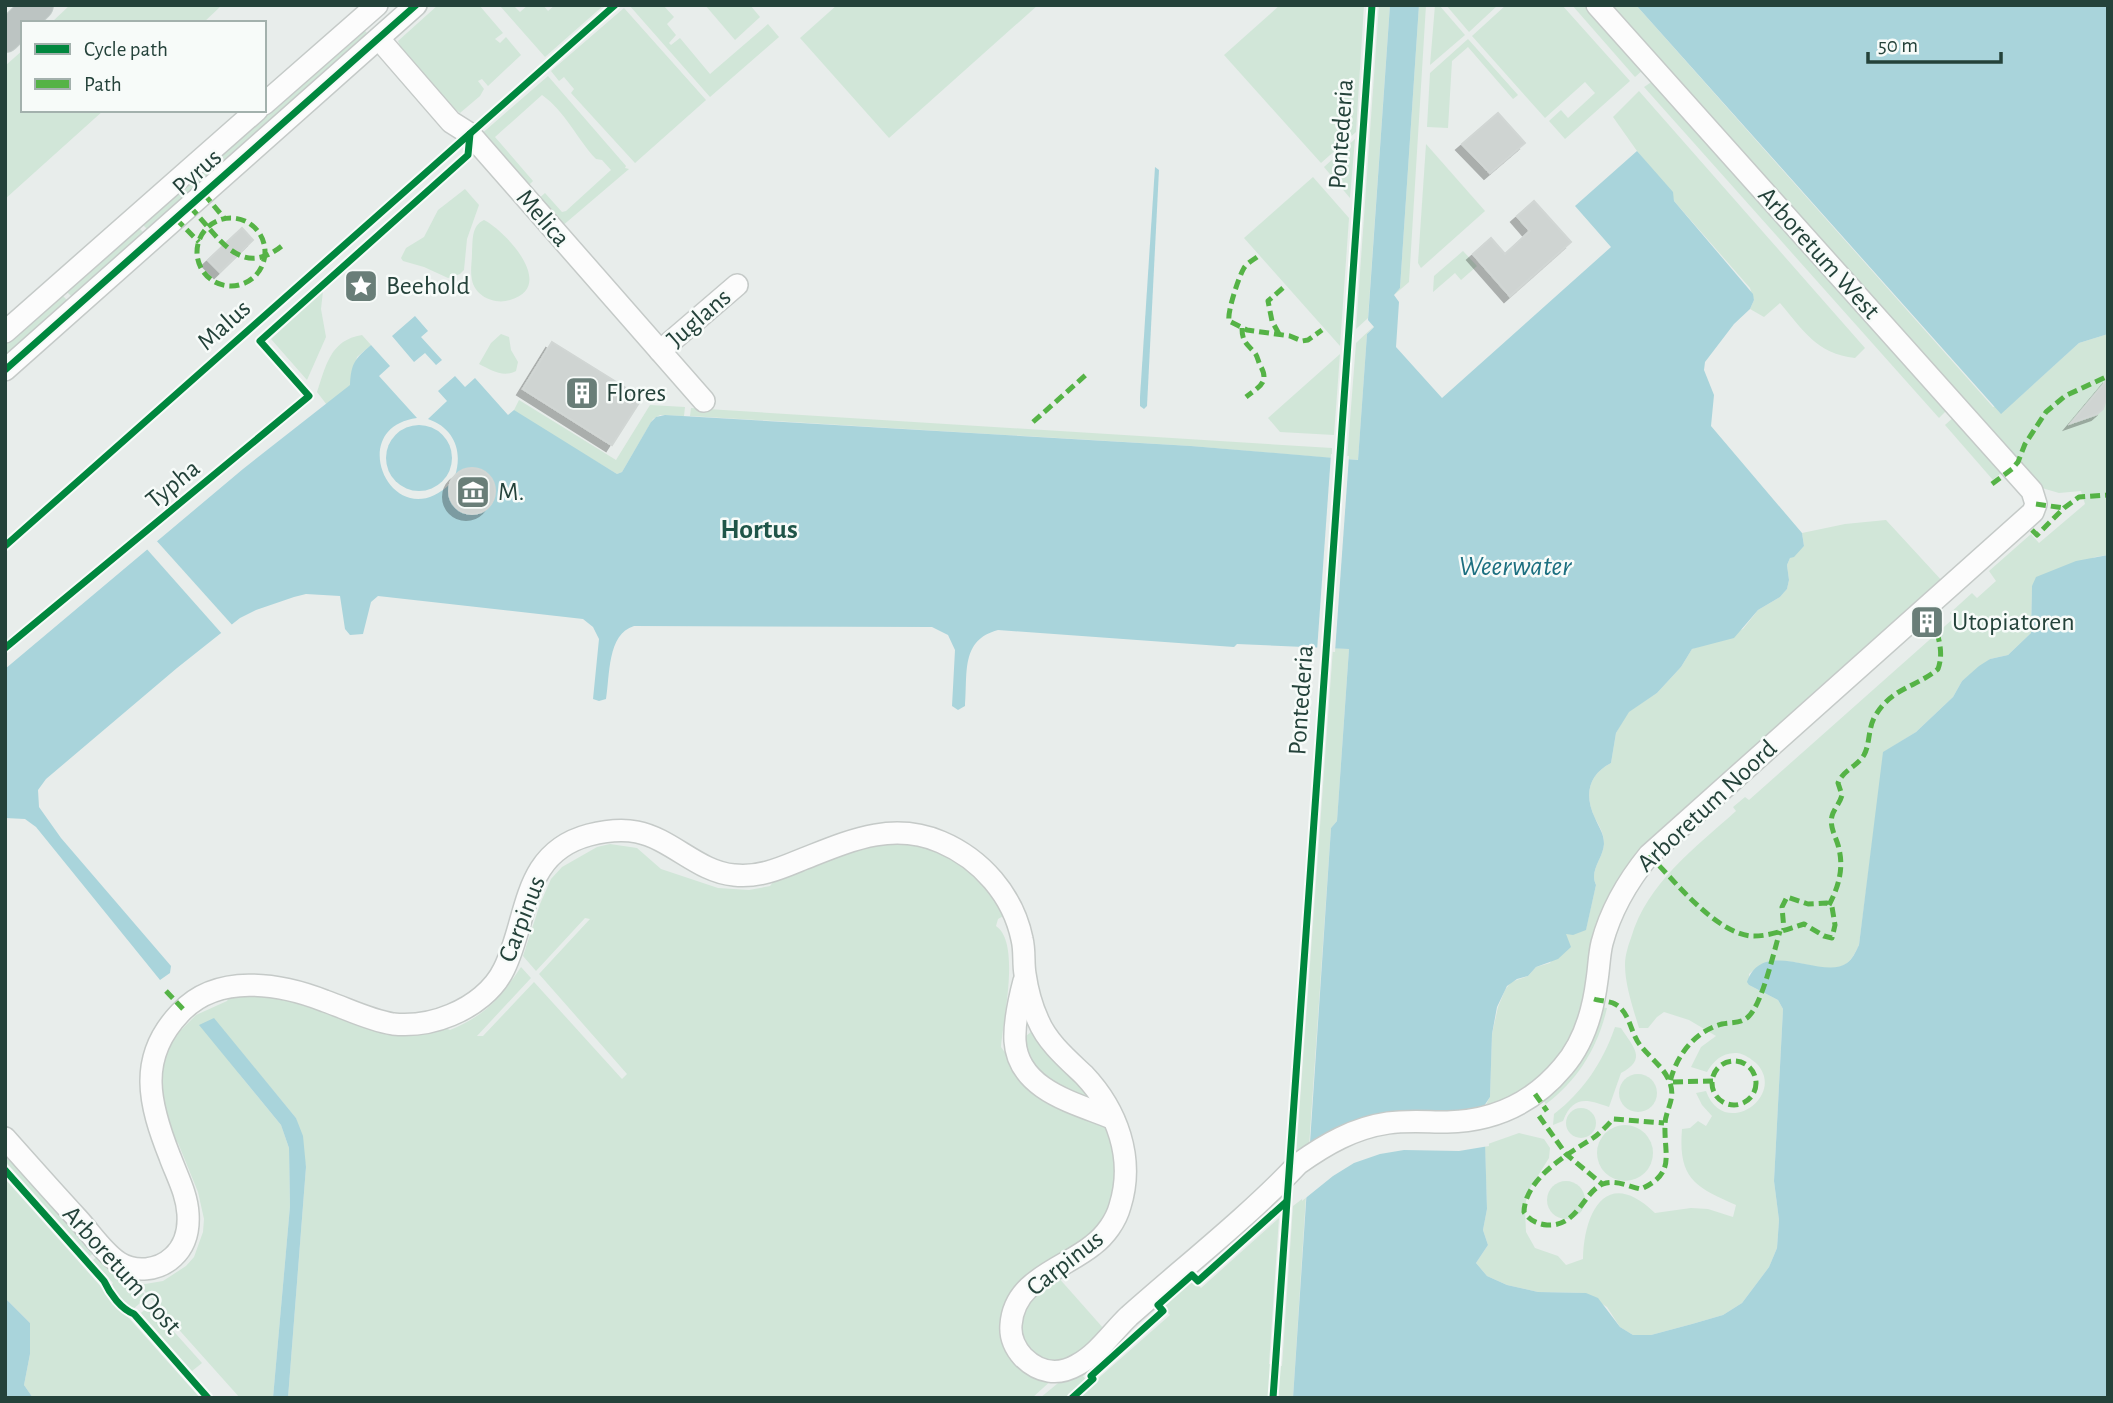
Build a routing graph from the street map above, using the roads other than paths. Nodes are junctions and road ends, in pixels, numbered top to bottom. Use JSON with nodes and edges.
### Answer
{"nodes":[{"id":1,"x":38,"y":5,"type":"edge"},
{"id":2,"x":377,"y":5,"type":"edge"},
{"id":3,"x":416,"y":5,"type":"edge"},
{"id":4,"x":1597,"y":5,"type":"edge"},
{"id":5,"x":21,"y":21,"type":"edge"},
{"id":6,"x":22,"y":21,"type":"edge"},
{"id":7,"x":5,"y":37,"type":"edge"},
{"id":8,"x":379,"y":39,"type":"junction"},
{"id":9,"x":266,"y":102,"type":"edge"},
{"id":10,"x":255,"y":112,"type":"edge"},
{"id":11,"x":737,"y":285,"type":"dead end"},
{"id":12,"x":5,"y":332,"type":"edge"},
{"id":13,"x":660,"y":351,"type":"junction"},
{"id":14,"x":5,"y":370,"type":"edge"},
{"id":15,"x":704,"y":401,"type":"dead end"},
{"id":16,"x":2036,"y":504,"type":"joint"},
{"id":17,"x":1025,"y":976,"type":"junction"},
{"id":18,"x":1112,"y":1118,"type":"junction"},
{"id":19,"x":5,"y":1138,"type":"edge"},
{"id":20,"x":116,"y":1260,"type":"joint"},
{"id":21,"x":1070,"y":1369,"type":"joint"}],
"edges":[{"from":1,"to":6,"type":"highway"},
{"from":2,"to":9,"type":"street"},
{"from":3,"to":8,"type":"street","name":"Pyrus"},
{"from":4,"to":16,"type":"street","name":"Arboretum West"},
{"from":5,"to":7,"type":"highway"},
{"from":8,"to":13,"type":"street","name":"Melica"},
{"from":8,"to":14,"type":"street","name":"Pyrus"},
{"from":10,"to":12,"type":"street","name":"Pyrus"},
{"from":11,"to":13,"type":"street","name":"Juglans"},
{"from":13,"to":15,"type":"street","name":"Melica"},
{"from":16,"to":21,"type":"street","name":"Arboretum Noord"},
{"from":17,"to":18,"type":"street","name":"Carpinus"},
{"from":17,"to":18,"type":"street","name":"Carpinus"},
{"from":17,"to":20,"type":"street","name":"Carpinus"},
{"from":18,"to":21,"type":"street","name":"Carpinus"},
{"from":19,"to":20,"type":"street","name":"Arboretum Oost"}]}
